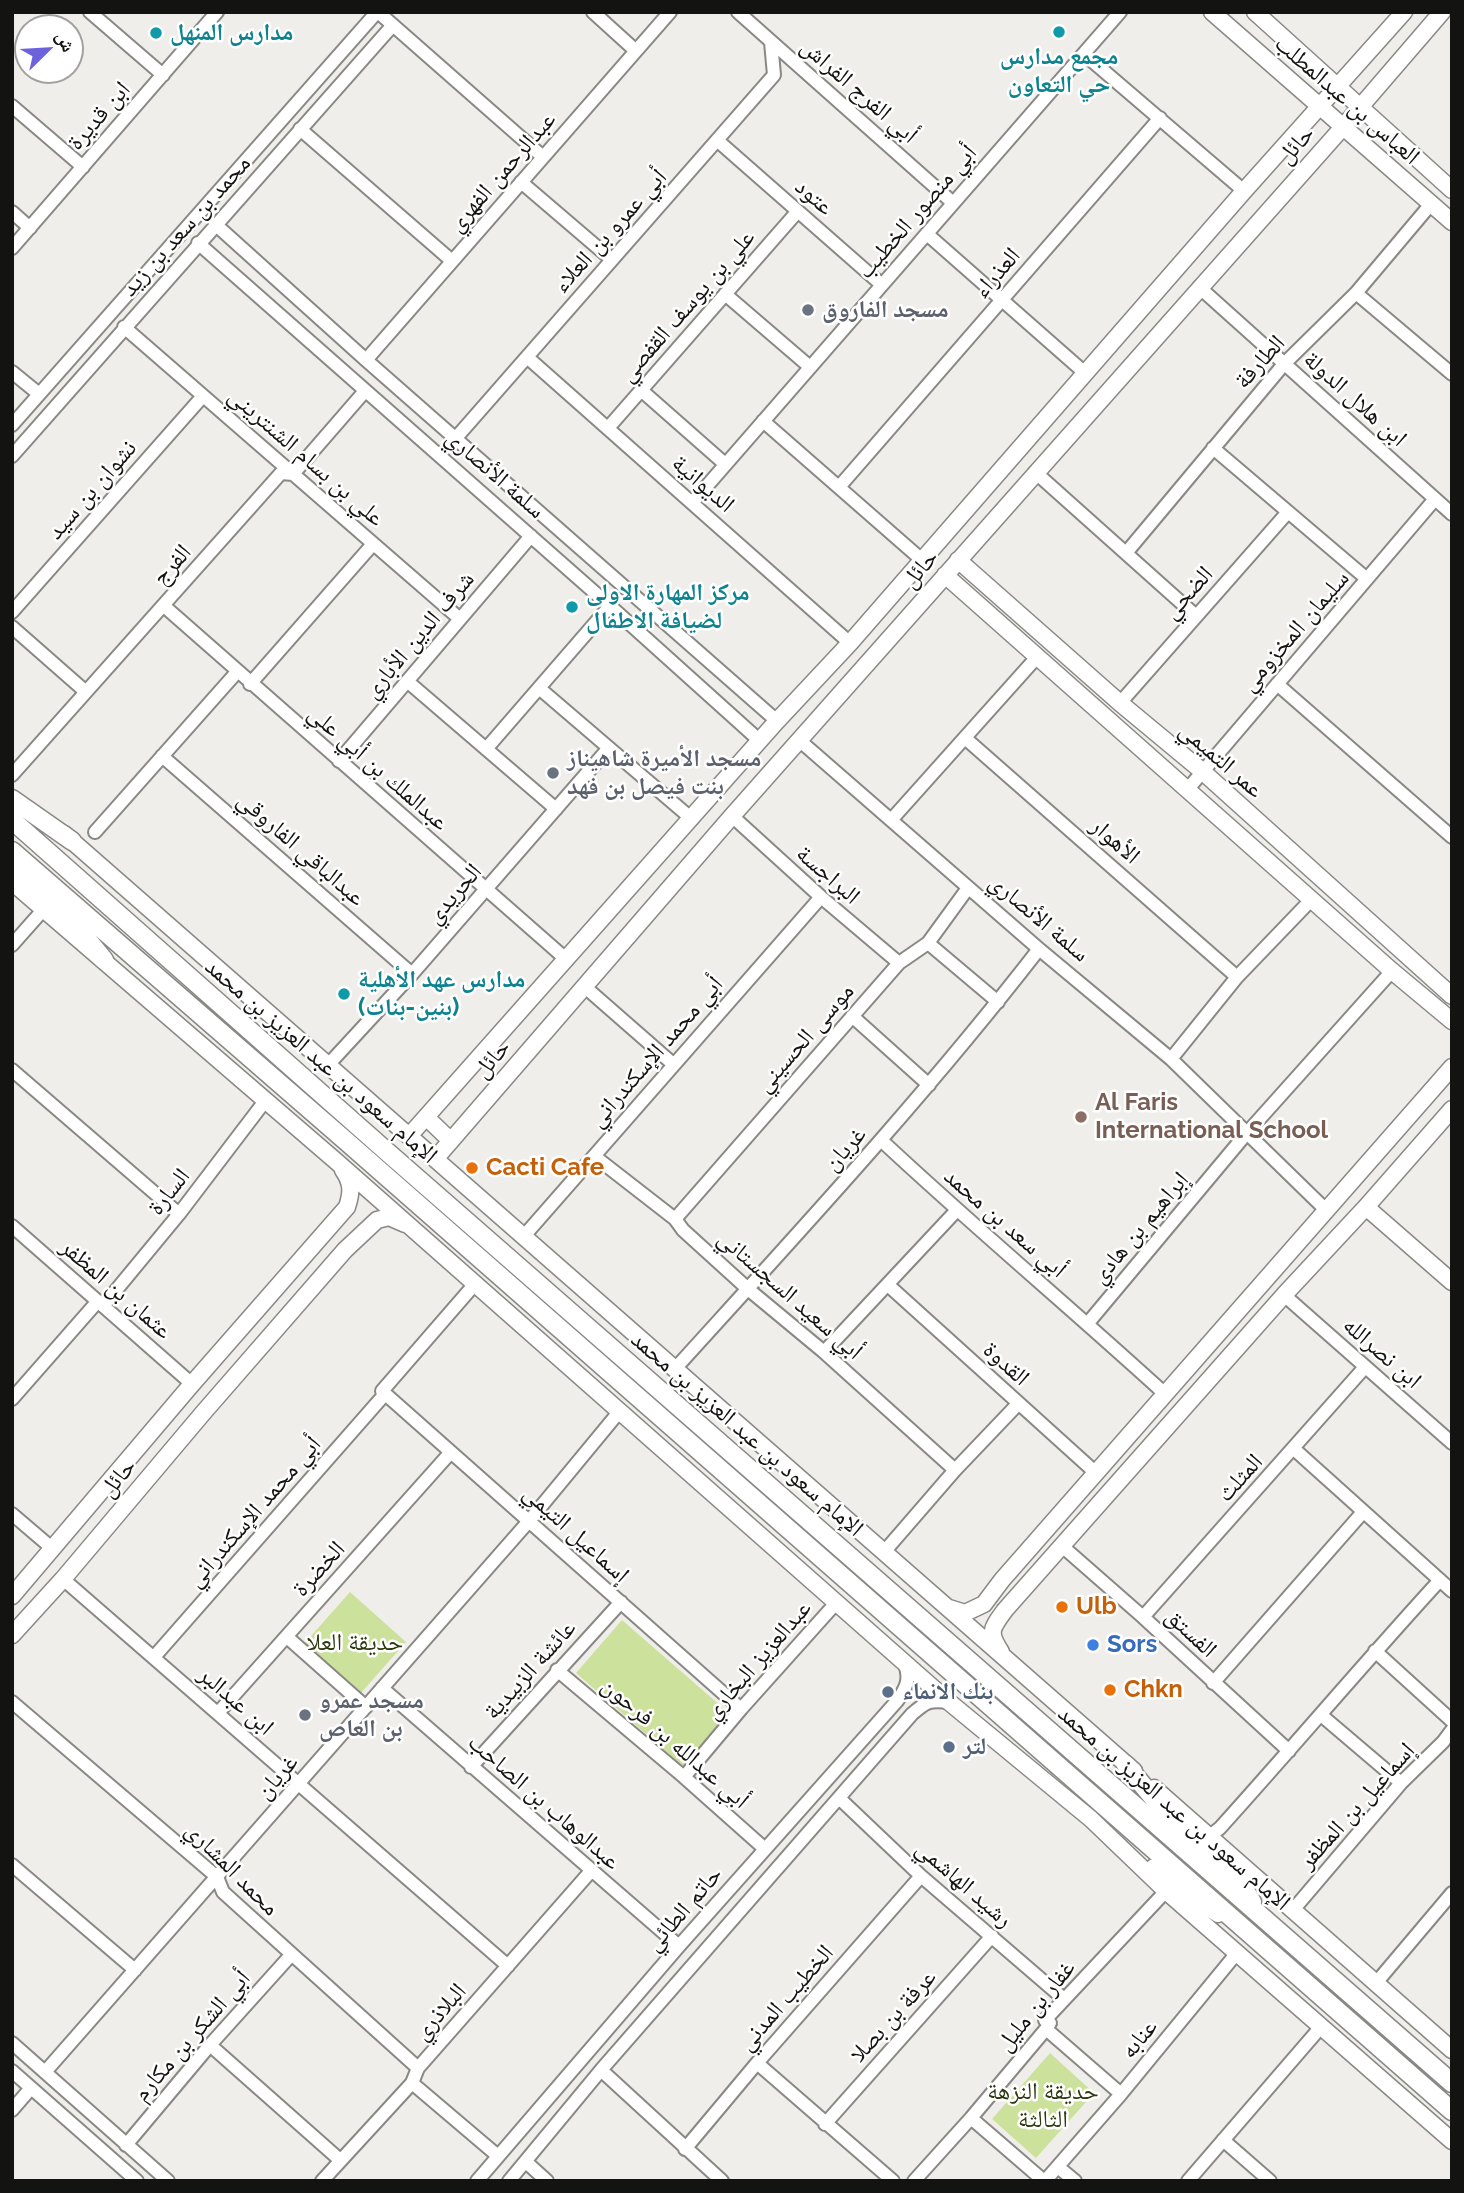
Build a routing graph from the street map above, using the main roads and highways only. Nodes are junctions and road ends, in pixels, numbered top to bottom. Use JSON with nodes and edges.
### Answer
{"nodes":[{"id":1,"x":12,"y":799,"type":"edge"},
{"id":2,"x":12,"y":820,"type":"edge"},
{"id":3,"x":72,"y":841,"type":"road end"},
{"id":4,"x":12,"y":851,"type":"edge"},
{"id":5,"x":12,"y":867,"type":"edge"},
{"id":6,"x":104,"y":960,"type":"road end"},
{"id":7,"x":1126,"y":1765,"type":"road end"},
{"id":8,"x":1259,"y":1914,"type":"junction"},
{"id":9,"x":1452,"y":2083,"type":"edge"},
{"id":10,"x":1452,"y":2111,"type":"edge"}],
"edges":[{"from":1,"to":3,"type":"main road"},
{"from":2,"to":8,"type":"main road","name":"الإمام سعود بن عبد العزيز بن محمد"},
{"from":4,"to":10,"type":"main road","name":"الإمام سعود بن عبد العزيز بن محمد"},
{"from":5,"to":6,"type":"main road"},
{"from":7,"to":8,"type":"main road"},
{"from":8,"to":9,"type":"main road","name":"الإمام سعود بن عبد العزيز بن محمد"}]}
